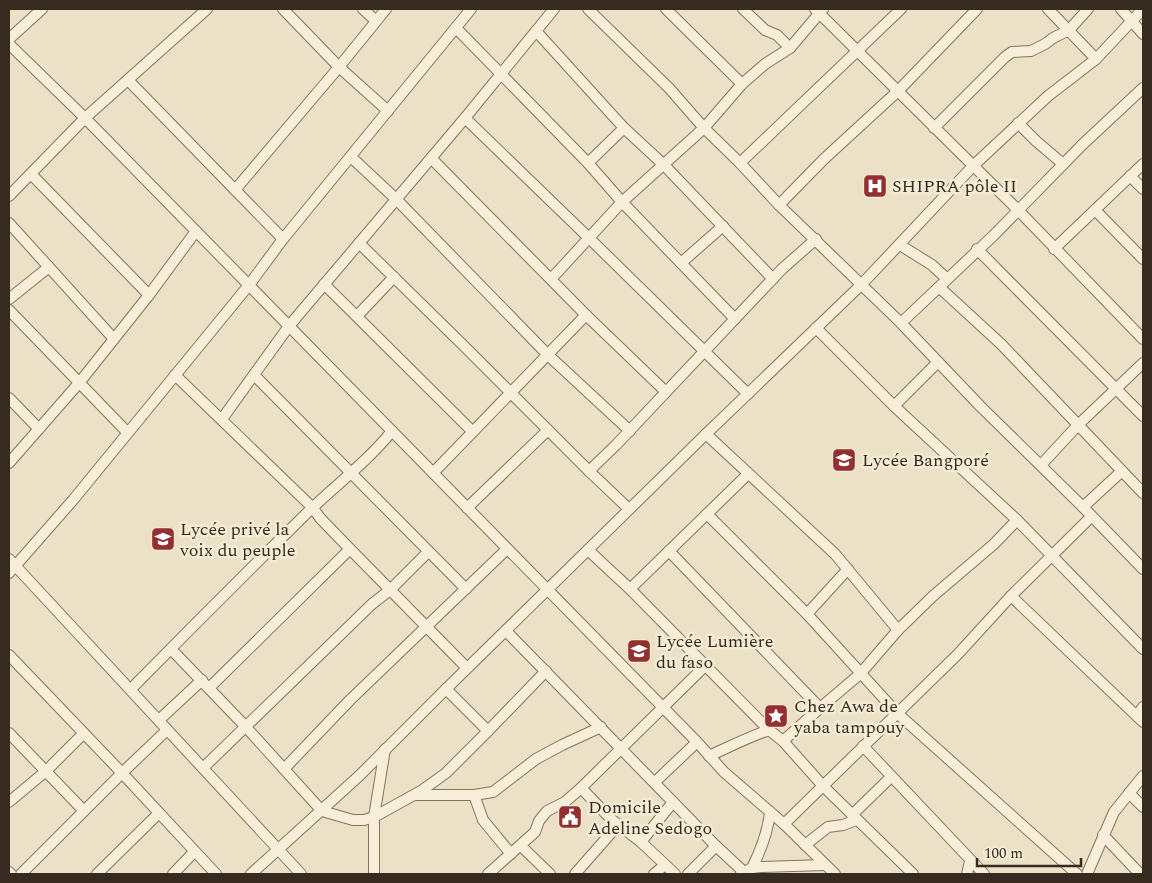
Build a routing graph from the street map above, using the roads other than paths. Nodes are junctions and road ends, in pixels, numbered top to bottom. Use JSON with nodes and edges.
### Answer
{"nodes":[{"id":1,"x":42,"y":9,"type":"edge"},
{"id":2,"x":207,"y":9,"type":"edge"},
{"id":3,"x":283,"y":9,"type":"edge"},
{"id":4,"x":363,"y":9,"type":"edge"},
{"id":5,"x":386,"y":9,"type":"edge"},
{"id":6,"x":471,"y":9,"type":"edge"},
{"id":7,"x":554,"y":9,"type":"edge"},
{"id":8,"x":588,"y":9,"type":"edge"},
{"id":9,"x":666,"y":9,"type":"edge"},
{"id":10,"x":743,"y":9,"type":"edge"},
{"id":11,"x":901,"y":9,"type":"edge"},
{"id":12,"x":977,"y":9,"type":"edge"},
{"id":13,"x":1048,"y":9,"type":"edge"},
{"id":14,"x":1088,"y":9,"type":"edge"},
{"id":15,"x":1121,"y":9,"type":"edge"},
{"id":16,"x":1143,"y":9,"type":"edge"},
{"id":17,"x":819,"y":10,"type":"edge"},
{"id":18,"x":376,"y":20,"type":"junction"},
{"id":19,"x":1132,"y":21,"type":"junction"},
{"id":20,"x":456,"y":28,"type":"junction"},
{"id":21,"x":1069,"y":30,"type":"junction"},
{"id":22,"x":536,"y":31,"type":"junction"},
{"id":23,"x":1143,"y":34,"type":"edge"},
{"id":24,"x":9,"y":39,"type":"edge"},
{"id":25,"x":9,"y":44,"type":"edge"},
{"id":26,"x":790,"y":48,"type":"junction"},
{"id":27,"x":858,"y":50,"type":"junction"},
{"id":28,"x":1096,"y":59,"type":"junction"},
{"id":29,"x":339,"y":67,"type":"junction"},
{"id":30,"x":500,"y":75,"type":"junction"},
{"id":31,"x":128,"y":80,"type":"junction"},
{"id":32,"x":742,"y":84,"type":"junction"},
{"id":33,"x":1143,"y":88,"type":"edge"},
{"id":34,"x":898,"y":91,"type":"junction"},
{"id":35,"x":388,"y":111,"type":"junction"},
{"id":36,"x":85,"y":118,"type":"junction"},
{"id":37,"x":465,"y":118,"type":"junction"},
{"id":38,"x":1018,"y":123,"type":"junction"},
{"id":39,"x":624,"y":128,"type":"junction"},
{"id":40,"x":704,"y":128,"type":"junction"},
{"id":41,"x":934,"y":128,"type":"junction"},
{"id":42,"x":351,"y":157,"type":"junction"},
{"id":43,"x":431,"y":158,"type":"junction"},
{"id":44,"x":588,"y":163,"type":"junction"},
{"id":45,"x":740,"y":163,"type":"junction"},
{"id":46,"x":1063,"y":164,"type":"junction"},
{"id":47,"x":1143,"y":164,"type":"edge"},
{"id":48,"x":664,"y":165,"type":"junction"},
{"id":49,"x":974,"y":166,"type":"junction"},
{"id":50,"x":32,"y":174,"type":"junction"},
{"id":51,"x":1130,"y":176,"type":"junction"},
{"id":52,"x":1143,"y":188,"type":"edge"},
{"id":53,"x":235,"y":190,"type":"junction"},
{"id":54,"x":9,"y":196,"type":"edge"},
{"id":55,"x":396,"y":199,"type":"junction"},
{"id":56,"x":622,"y":202,"type":"junction"},
{"id":57,"x":779,"y":205,"type":"junction"},
{"id":58,"x":1018,"y":210,"type":"junction"},
{"id":59,"x":1095,"y":210,"type":"junction"},
{"id":60,"x":9,"y":223,"type":"edge"},
{"id":61,"x":722,"y":226,"type":"junction"},
{"id":62,"x":196,"y":231,"type":"junction"},
{"id":63,"x":590,"y":238,"type":"junction"},
{"id":64,"x":283,"y":239,"type":"junction"},
{"id":65,"x":816,"y":239,"type":"junction"},
{"id":66,"x":359,"y":243,"type":"junction"},
{"id":67,"x":900,"y":245,"type":"junction"},
{"id":68,"x":977,"y":249,"type":"junction"},
{"id":69,"x":1054,"y":249,"type":"junction"},
{"id":70,"x":1143,"y":259,"type":"edge"},
{"id":71,"x":681,"y":263,"type":"junction"},
{"id":72,"x":49,"y":267,"type":"junction"},
{"id":73,"x":394,"y":277,"type":"junction"},
{"id":74,"x":552,"y":278,"type":"junction"},
{"id":75,"x":773,"y":279,"type":"junction"},
{"id":76,"x":947,"y":279,"type":"junction"},
{"id":77,"x":324,"y":284,"type":"junction"},
{"id":78,"x":249,"y":285,"type":"junction"},
{"id":79,"x":860,"y":285,"type":"junction"},
{"id":80,"x":939,"y":287,"type":"junction"},
{"id":81,"x":149,"y":295,"type":"junction"},
{"id":82,"x":9,"y":299,"type":"edge"},
{"id":83,"x":9,"y":310,"type":"edge"},
{"id":84,"x":586,"y":315,"type":"junction"},
{"id":85,"x":357,"y":316,"type":"junction"},
{"id":86,"x":735,"y":319,"type":"junction"},
{"id":87,"x":901,"y":324,"type":"junction"},
{"id":88,"x":289,"y":326,"type":"junction"},
{"id":89,"x":816,"y":328,"type":"junction"},
{"id":90,"x":114,"y":339,"type":"junction"},
{"id":91,"x":1143,"y":339,"type":"edge"},
{"id":92,"x":704,"y":352,"type":"junction"},
{"id":93,"x":548,"y":355,"type":"junction"},
{"id":94,"x":938,"y":362,"type":"junction"},
{"id":95,"x":1143,"y":363,"type":"edge"},
{"id":96,"x":175,"y":375,"type":"junction"},
{"id":97,"x":254,"y":375,"type":"junction"},
{"id":98,"x":79,"y":383,"type":"junction"},
{"id":99,"x":1116,"y":389,"type":"junction"},
{"id":100,"x":666,"y":392,"type":"junction"},
{"id":101,"x":511,"y":393,"type":"junction"},
{"id":102,"x":748,"y":394,"type":"junction"},
{"id":103,"x":9,"y":398,"type":"edge"},
{"id":104,"x":894,"y":406,"type":"junction"},
{"id":105,"x":1143,"y":416,"type":"edge"},
{"id":106,"x":222,"y":419,"type":"junction"},
{"id":107,"x":1078,"y":426,"type":"junction"},
{"id":108,"x":39,"y":428,"type":"junction"},
{"id":109,"x":548,"y":430,"type":"junction"},
{"id":110,"x":392,"y":431,"type":"junction"},
{"id":111,"x":630,"y":431,"type":"junction"},
{"id":112,"x":127,"y":432,"type":"junction"},
{"id":113,"x":473,"y":432,"type":"junction"},
{"id":114,"x":706,"y":434,"type":"junction"},
{"id":115,"x":9,"y":463,"type":"edge"},
{"id":116,"x":1041,"y":465,"type":"junction"},
{"id":117,"x":589,"y":471,"type":"junction"},
{"id":118,"x":1122,"y":471,"type":"junction"},
{"id":119,"x":433,"y":473,"type":"junction"},
{"id":120,"x":351,"y":474,"type":"junction"},
{"id":121,"x":748,"y":474,"type":"junction"},
{"id":122,"x":1143,"y":493,"type":"edge"},
{"id":123,"x":1083,"y":507,"type":"junction"},
{"id":124,"x":313,"y":508,"type":"junction"},
{"id":125,"x":467,"y":508,"type":"junction"},
{"id":126,"x":629,"y":509,"type":"junction"},
{"id":127,"x":707,"y":514,"type":"junction"},
{"id":128,"x":1092,"y":517,"type":"junction"},
{"id":129,"x":1017,"y":520,"type":"junction"},
{"id":130,"x":507,"y":548,"type":"junction"},
{"id":131,"x":350,"y":549,"type":"junction"},
{"id":132,"x":588,"y":550,"type":"junction"},
{"id":133,"x":669,"y":551,"type":"junction"},
{"id":134,"x":428,"y":552,"type":"junction"},
{"id":135,"x":1052,"y":557,"type":"junction"},
{"id":136,"x":11,"y":566,"type":"edge"},
{"id":137,"x":848,"y":569,"type":"junction"},
{"id":138,"x":1143,"y":569,"type":"edge"},
{"id":139,"x":630,"y":589,"type":"junction"},
{"id":140,"x":390,"y":590,"type":"junction"},
{"id":141,"x":466,"y":590,"type":"junction"},
{"id":142,"x":547,"y":590,"type":"junction"},
{"id":143,"x":1011,"y":596,"type":"junction"},
{"id":144,"x":807,"y":614,"type":"junction"},
{"id":145,"x":428,"y":626,"type":"junction"},
{"id":146,"x":898,"y":630,"type":"junction"},
{"id":147,"x":506,"y":631,"type":"junction"},
{"id":148,"x":171,"y":649,"type":"junction"},
{"id":149,"x":1143,"y":649,"type":"edge"},
{"id":150,"x":10,"y":660,"type":"edge"},
{"id":151,"x":705,"y":666,"type":"junction"},
{"id":152,"x":468,"y":668,"type":"junction"},
{"id":153,"x":546,"y":671,"type":"junction"},
{"id":154,"x":860,"y":674,"type":"junction"},
{"id":155,"x":206,"y":684,"type":"junction"},
{"id":156,"x":130,"y":689,"type":"junction"},
{"id":157,"x":446,"y":689,"type":"junction"},
{"id":158,"x":1143,"y":706,"type":"edge"},
{"id":159,"x":662,"y":707,"type":"junction"},
{"id":160,"x":820,"y":708,"type":"junction"},
{"id":161,"x":897,"y":713,"type":"junction"},
{"id":162,"x":1140,"y":719,"type":"edge"},
{"id":163,"x":159,"y":720,"type":"junction"},
{"id":164,"x":246,"y":726,"type":"junction"},
{"id":165,"x":601,"y":728,"type":"junction"},
{"id":166,"x":167,"y":730,"type":"junction"},
{"id":167,"x":769,"y":730,"type":"junction"},
{"id":168,"x":488,"y":732,"type":"junction"},
{"id":169,"x":9,"y":733,"type":"edge"},
{"id":170,"x":83,"y":734,"type":"junction"},
{"id":171,"x":697,"y":742,"type":"junction"},
{"id":172,"x":783,"y":742,"type":"junction"},
{"id":173,"x":862,"y":746,"type":"junction"},
{"id":174,"x":622,"y":748,"type":"junction"},
{"id":175,"x":385,"y":750,"type":"junction"},
{"id":176,"x":709,"y":756,"type":"junction"},
{"id":177,"x":203,"y":768,"type":"junction"},
{"id":178,"x":284,"y":769,"type":"junction"},
{"id":179,"x":46,"y":771,"type":"junction"},
{"id":180,"x":122,"y":773,"type":"junction"},
{"id":181,"x":1143,"y":776,"type":"edge"},
{"id":182,"x":891,"y":777,"type":"junction"},
{"id":183,"x":655,"y":782,"type":"junction"},
{"id":184,"x":823,"y":786,"type":"junction"},
{"id":185,"x":580,"y":788,"type":"junction"},
{"id":186,"x":1129,"y":793,"type":"junction"},
{"id":187,"x":415,"y":794,"type":"junction"},
{"id":188,"x":474,"y":795,"type":"junction"},
{"id":189,"x":9,"y":802,"type":"edge"},
{"id":190,"x":673,"y":802,"type":"junction"},
{"id":191,"x":1143,"y":808,"type":"edge"},
{"id":192,"x":84,"y":811,"type":"junction"},
{"id":193,"x":322,"y":811,"type":"junction"},
{"id":194,"x":770,"y":812,"type":"junction"},
{"id":195,"x":158,"y":813,"type":"junction"},
{"id":196,"x":854,"y":817,"type":"junction"},
{"id":197,"x":374,"y":818,"type":"junction"},
{"id":198,"x":784,"y":824,"type":"junction"},
{"id":199,"x":618,"y":825,"type":"junction"},
{"id":200,"x":1103,"y":835,"type":"junction"},
{"id":201,"x":641,"y":842,"type":"junction"},
{"id":202,"x":805,"y":845,"type":"junction"},
{"id":203,"x":521,"y":846,"type":"junction"},
{"id":204,"x":716,"y":846,"type":"junction"},
{"id":205,"x":279,"y":850,"type":"junction"},
{"id":206,"x":194,"y":852,"type":"junction"},
{"id":207,"x":511,"y":854,"type":"junction"},
{"id":208,"x":970,"y":861,"type":"junction"},
{"id":209,"x":665,"y":865,"type":"junction"},
{"id":210,"x":825,"y":865,"type":"junction"},
{"id":211,"x":746,"y":872,"type":"edge"},
{"id":212,"x":21,"y":874,"type":"edge"},
{"id":213,"x":97,"y":874,"type":"edge"},
{"id":214,"x":173,"y":874,"type":"edge"},
{"id":215,"x":216,"y":874,"type":"edge"},
{"id":216,"x":252,"y":874,"type":"edge"},
{"id":217,"x":301,"y":874,"type":"edge"},
{"id":218,"x":374,"y":874,"type":"edge"},
{"id":219,"x":488,"y":874,"type":"edge"},
{"id":220,"x":550,"y":874,"type":"edge"},
{"id":221,"x":575,"y":874,"type":"edge"},
{"id":222,"x":654,"y":874,"type":"edge"},
{"id":223,"x":675,"y":874,"type":"edge"},
{"id":224,"x":688,"y":874,"type":"edge"},
{"id":225,"x":835,"y":874,"type":"edge"},
{"id":226,"x":913,"y":874,"type":"edge"},
{"id":227,"x":967,"y":874,"type":"edge"},
{"id":228,"x":984,"y":874,"type":"edge"},
{"id":229,"x":1078,"y":874,"type":"edge"},
{"id":230,"x":1087,"y":874,"type":"edge"},
{"id":231,"x":1140,"y":874,"type":"edge"}],
"edges":[{"from":1,"to":24,"type":"street"},
{"from":2,"to":31,"type":"street"},
{"from":3,"to":29,"type":"street"},
{"from":4,"to":18,"type":"street"},
{"from":5,"to":18,"type":"street"},
{"from":6,"to":20,"type":"street"},
{"from":7,"to":22,"type":"street"},
{"from":8,"to":40,"type":"street"},
{"from":9,"to":32,"type":"street"},
{"from":10,"to":26,"type":"street"},
{"from":11,"to":27,"type":"street"},
{"from":12,"to":34,"type":"street"},
{"from":13,"to":21,"type":"street"},
{"from":14,"to":21,"type":"street"},
{"from":15,"to":19,"type":"street"},
{"from":16,"to":19,"type":"street"},
{"from":17,"to":26,"type":"street"},
{"from":17,"to":27,"type":"street"},
{"from":18,"to":29,"type":"street"},
{"from":19,"to":23,"type":"street"},
{"from":19,"to":28,"type":"street"},
{"from":20,"to":30,"type":"street"},
{"from":20,"to":35,"type":"street"},
{"from":21,"to":28,"type":"street"},
{"from":21,"to":41,"type":"street"},
{"from":22,"to":30,"type":"street"},
{"from":22,"to":39,"type":"street"},
{"from":25,"to":36,"type":"street"},
{"from":26,"to":32,"type":"street"},
{"from":27,"to":34,"type":"street"},
{"from":27,"to":45,"type":"street"},
{"from":28,"to":38,"type":"street"},
{"from":29,"to":35,"type":"street"},
{"from":29,"to":53,"type":"street"},
{"from":30,"to":37,"type":"street"},
{"from":30,"to":44,"type":"street"},
{"from":31,"to":36,"type":"street"},
{"from":31,"to":53,"type":"street"},
{"from":32,"to":40,"type":"street"},
{"from":33,"to":46,"type":"street"},
{"from":34,"to":41,"type":"street"},
{"from":34,"to":57,"type":"street"},
{"from":35,"to":42,"type":"street"},
{"from":36,"to":50,"type":"street"},
{"from":36,"to":62,"type":"street"},
{"from":37,"to":43,"type":"street"},
{"from":37,"to":63,"type":"street"},
{"from":38,"to":46,"type":"street"},
{"from":38,"to":49,"type":"street"},
{"from":39,"to":44,"type":"street"},
{"from":39,"to":48,"type":"street"},
{"from":40,"to":45,"type":"street"},
{"from":40,"to":48,"type":"street"},
{"from":41,"to":49,"type":"street"},
{"from":42,"to":55,"type":"street"},
{"from":42,"to":64,"type":"street"},
{"from":43,"to":55,"type":"street"},
{"from":43,"to":74,"type":"street"},
{"from":44,"to":56,"type":"street"},
{"from":45,"to":57,"type":"street"},
{"from":46,"to":58,"type":"street"},
{"from":47,"to":51,"type":"street"},
{"from":48,"to":56,"type":"street"},
{"from":48,"to":61,"type":"street"},
{"from":49,"to":58,"type":"street"},
{"from":49,"to":67,"type":"street"},
{"from":50,"to":54,"type":"street"},
{"from":50,"to":81,"type":"street"},
{"from":51,"to":52,"type":"street"},
{"from":51,"to":59,"type":"street"},
{"from":53,"to":64,"type":"street"},
{"from":55,"to":66,"type":"street"},
{"from":55,"to":93,"type":"street"},
{"from":56,"to":63,"type":"street"},
{"from":56,"to":71,"type":"street"},
{"from":57,"to":65,"type":"street"},
{"from":58,"to":68,"type":"street"},
{"from":58,"to":69,"type":"street"},
{"from":59,"to":69,"type":"street"},
{"from":59,"to":70,"type":"street"},
{"from":60,"to":72,"type":"street"},
{"from":61,"to":71,"type":"street"},
{"from":61,"to":75,"type":"street"},
{"from":62,"to":78,"type":"street"},
{"from":62,"to":81,"type":"street"},
{"from":63,"to":74,"type":"street"},
{"from":63,"to":92,"type":"street"},
{"from":64,"to":78,"type":"street"},
{"from":65,"to":75,"type":"street"},
{"from":65,"to":79,"type":"street"},
{"from":66,"to":73,"type":"street"},
{"from":66,"to":77,"type":"street"},
{"from":67,"to":76,"type":"street"},
{"from":67,"to":79,"type":"street"},
{"from":68,"to":76,"type":"street"},
{"from":68,"to":99,"type":"street"},
{"from":69,"to":91,"type":"street"},
{"from":71,"to":86,"type":"street"},
{"from":72,"to":82,"type":"street"},
{"from":72,"to":90,"type":"street"},
{"from":73,"to":85,"type":"street"},
{"from":73,"to":101,"type":"street"},
{"from":74,"to":84,"type":"street"},
{"from":75,"to":86,"type":"street"},
{"from":76,"to":80,"type":"street"},
{"from":77,"to":85,"type":"street"},
{"from":77,"to":88,"type":"street"},
{"from":78,"to":88,"type":"street"},
{"from":78,"to":96,"type":"street"},
{"from":79,"to":87,"type":"street"},
{"from":79,"to":89,"type":"street"},
{"from":80,"to":87,"type":"street"},
{"from":80,"to":107,"type":"street"},
{"from":81,"to":90,"type":"street"},
{"from":83,"to":98,"type":"street"},
{"from":84,"to":93,"type":"street"},
{"from":84,"to":100,"type":"street"},
{"from":85,"to":113,"type":"street"},
{"from":86,"to":92,"type":"street"},
{"from":87,"to":94,"type":"street"},
{"from":88,"to":97,"type":"street"},
{"from":88,"to":110,"type":"street"},
{"from":89,"to":102,"type":"street"},
{"from":89,"to":104,"type":"street"},
{"from":90,"to":98,"type":"street"},
{"from":92,"to":100,"type":"street"},
{"from":92,"to":102,"type":"street"},
{"from":93,"to":101,"type":"street"},
{"from":93,"to":111,"type":"street"},
{"from":94,"to":104,"type":"street"},
{"from":94,"to":116,"type":"street"},
{"from":95,"to":99,"type":"street"},
{"from":96,"to":106,"type":"street"},
{"from":96,"to":112,"type":"street"},
{"from":97,"to":106,"type":"street"},
{"from":97,"to":120,"type":"street"},
{"from":98,"to":108,"type":"street"},
{"from":98,"to":112,"type":"street"},
{"from":99,"to":105,"type":"street"},
{"from":99,"to":107,"type":"street"},
{"from":100,"to":111,"type":"street"},
{"from":101,"to":109,"type":"street"},
{"from":101,"to":113,"type":"street"},
{"from":102,"to":114,"type":"street"},
{"from":103,"to":108,"type":"street"},
{"from":104,"to":129,"type":"street"},
{"from":106,"to":124,"type":"street"},
{"from":107,"to":116,"type":"street"},
{"from":107,"to":118,"type":"street"},
{"from":108,"to":115,"type":"street"},
{"from":109,"to":117,"type":"street"},
{"from":109,"to":125,"type":"street"},
{"from":110,"to":119,"type":"street"},
{"from":110,"to":120,"type":"street"},
{"from":111,"to":117,"type":"street"},
{"from":112,"to":136,"type":"street"},
{"from":113,"to":119,"type":"street"},
{"from":114,"to":121,"type":"street"},
{"from":114,"to":126,"type":"street"},
{"from":116,"to":123,"type":"street"},
{"from":117,"to":126,"type":"street"},
{"from":118,"to":122,"type":"street"},
{"from":118,"to":123,"type":"street"},
{"from":119,"to":125,"type":"street"},
{"from":120,"to":124,"type":"street"},
{"from":120,"to":134,"type":"street"},
{"from":121,"to":127,"type":"street"},
{"from":121,"to":137,"type":"street"},
{"from":123,"to":128,"type":"street"},
{"from":124,"to":131,"type":"street"},
{"from":124,"to":148,"type":"street"},
{"from":125,"to":130,"type":"street"},
{"from":126,"to":132,"type":"street"},
{"from":127,"to":133,"type":"street"},
{"from":127,"to":144,"type":"street"},
{"from":128,"to":135,"type":"street"},
{"from":128,"to":138,"type":"street"},
{"from":129,"to":135,"type":"street"},
{"from":129,"to":146,"type":"street"},
{"from":130,"to":141,"type":"street"},
{"from":130,"to":142,"type":"street"},
{"from":131,"to":140,"type":"street"},
{"from":131,"to":155,"type":"street"},
{"from":132,"to":139,"type":"street"},
{"from":132,"to":142,"type":"street"},
{"from":133,"to":139,"type":"street"},
{"from":133,"to":160,"type":"street"},
{"from":134,"to":140,"type":"street"},
{"from":134,"to":141,"type":"street"},
{"from":135,"to":143,"type":"street"},
{"from":135,"to":149,"type":"street"},
{"from":136,"to":156,"type":"street"},
{"from":137,"to":144,"type":"street"},
{"from":137,"to":146,"type":"street"},
{"from":139,"to":151,"type":"street"},
{"from":140,"to":145,"type":"street"},
{"from":140,"to":164,"type":"street"},
{"from":141,"to":145,"type":"street"},
{"from":142,"to":147,"type":"street"},
{"from":142,"to":159,"type":"street"},
{"from":143,"to":161,"type":"street"},
{"from":143,"to":162,"type":"street"},
{"from":144,"to":154,"type":"street"},
{"from":145,"to":152,"type":"street"},
{"from":145,"to":178,"type":"street"},
{"from":146,"to":154,"type":"street"},
{"from":147,"to":152,"type":"street"},
{"from":147,"to":153,"type":"street"},
{"from":148,"to":155,"type":"street"},
{"from":148,"to":156,"type":"street"},
{"from":150,"to":170,"type":"street"},
{"from":151,"to":159,"type":"street"},
{"from":151,"to":167,"type":"street"},
{"from":152,"to":157,"type":"street"},
{"from":153,"to":165,"type":"street"},
{"from":153,"to":168,"type":"street"},
{"from":154,"to":160,"type":"street"},
{"from":154,"to":161,"type":"street"},
{"from":155,"to":163,"type":"street"},
{"from":155,"to":164,"type":"street"},
{"from":156,"to":163,"type":"street"},
{"from":157,"to":168,"type":"street"},
{"from":157,"to":175,"type":"street"},
{"from":158,"to":162,"type":"street"},
{"from":159,"to":171,"type":"street"},
{"from":159,"to":174,"type":"street"},
{"from":160,"to":172,"type":"street"},
{"from":161,"to":173,"type":"street"},
{"from":161,"to":229,"type":"street"},
{"from":163,"to":166,"type":"street"},
{"from":164,"to":177,"type":"street"},
{"from":164,"to":178,"type":"street"},
{"from":165,"to":174,"type":"street"},
{"from":165,"to":188,"type":"street"},
{"from":166,"to":177,"type":"street"},
{"from":166,"to":180,"type":"street"},
{"from":167,"to":172,"type":"street"},
{"from":167,"to":176,"type":"street"},
{"from":168,"to":187,"type":"street"},
{"from":169,"to":179,"type":"street"},
{"from":170,"to":179,"type":"street"},
{"from":170,"to":180,"type":"street"},
{"from":171,"to":176,"type":"street"},
{"from":171,"to":183,"type":"street"},
{"from":172,"to":184,"type":"street"},
{"from":173,"to":182,"type":"street"},
{"from":173,"to":184,"type":"street"},
{"from":174,"to":183,"type":"street"},
{"from":174,"to":185,"type":"street"},
{"from":175,"to":193,"type":"street"},
{"from":175,"to":197,"type":"street"},
{"from":176,"to":194,"type":"street"},
{"from":177,"to":205,"type":"street"},
{"from":178,"to":193,"type":"street"},
{"from":179,"to":189,"type":"street"},
{"from":179,"to":192,"type":"street"},
{"from":180,"to":192,"type":"street"},
{"from":180,"to":195,"type":"street"},
{"from":181,"to":186,"type":"street"},
{"from":182,"to":196,"type":"street"},
{"from":182,"to":208,"type":"street"},
{"from":183,"to":190,"type":"street"},
{"from":184,"to":196,"type":"street"},
{"from":184,"to":198,"type":"street"},
{"from":185,"to":199,"type":"street"},
{"from":185,"to":203,"type":"street"},
{"from":186,"to":191,"type":"street"},
{"from":186,"to":200,"type":"street"},
{"from":187,"to":188,"type":"street"},
{"from":187,"to":197,"type":"street"},
{"from":188,"to":207,"type":"street"},
{"from":190,"to":201,"type":"street"},
{"from":190,"to":204,"type":"street"},
{"from":192,"to":212,"type":"street"},
{"from":193,"to":197,"type":"street"},
{"from":193,"to":205,"type":"street"},
{"from":194,"to":198,"type":"street"},
{"from":194,"to":211,"type":"street"},
{"from":195,"to":206,"type":"street"},
{"from":195,"to":213,"type":"street"},
{"from":196,"to":202,"type":"street"},
{"from":196,"to":226,"type":"street"},
{"from":197,"to":218,"type":"street"},
{"from":198,"to":202,"type":"street"},
{"from":199,"to":201,"type":"street"},
{"from":199,"to":221,"type":"street"},
{"from":200,"to":230,"type":"street"},
{"from":200,"to":231,"type":"street"},
{"from":201,"to":209,"type":"street"},
{"from":202,"to":210,"type":"street"},
{"from":203,"to":207,"type":"street"},
{"from":203,"to":220,"type":"street"},
{"from":204,"to":211,"type":"street"},
{"from":204,"to":224,"type":"street"},
{"from":205,"to":216,"type":"street"},
{"from":205,"to":217,"type":"street"},
{"from":206,"to":214,"type":"street"},
{"from":206,"to":215,"type":"street"},
{"from":207,"to":219,"type":"street"},
{"from":208,"to":227,"type":"street"},
{"from":208,"to":228,"type":"street"},
{"from":209,"to":222,"type":"street"},
{"from":209,"to":223,"type":"street"},
{"from":210,"to":211,"type":"street"},
{"from":210,"to":225,"type":"street"}]}
